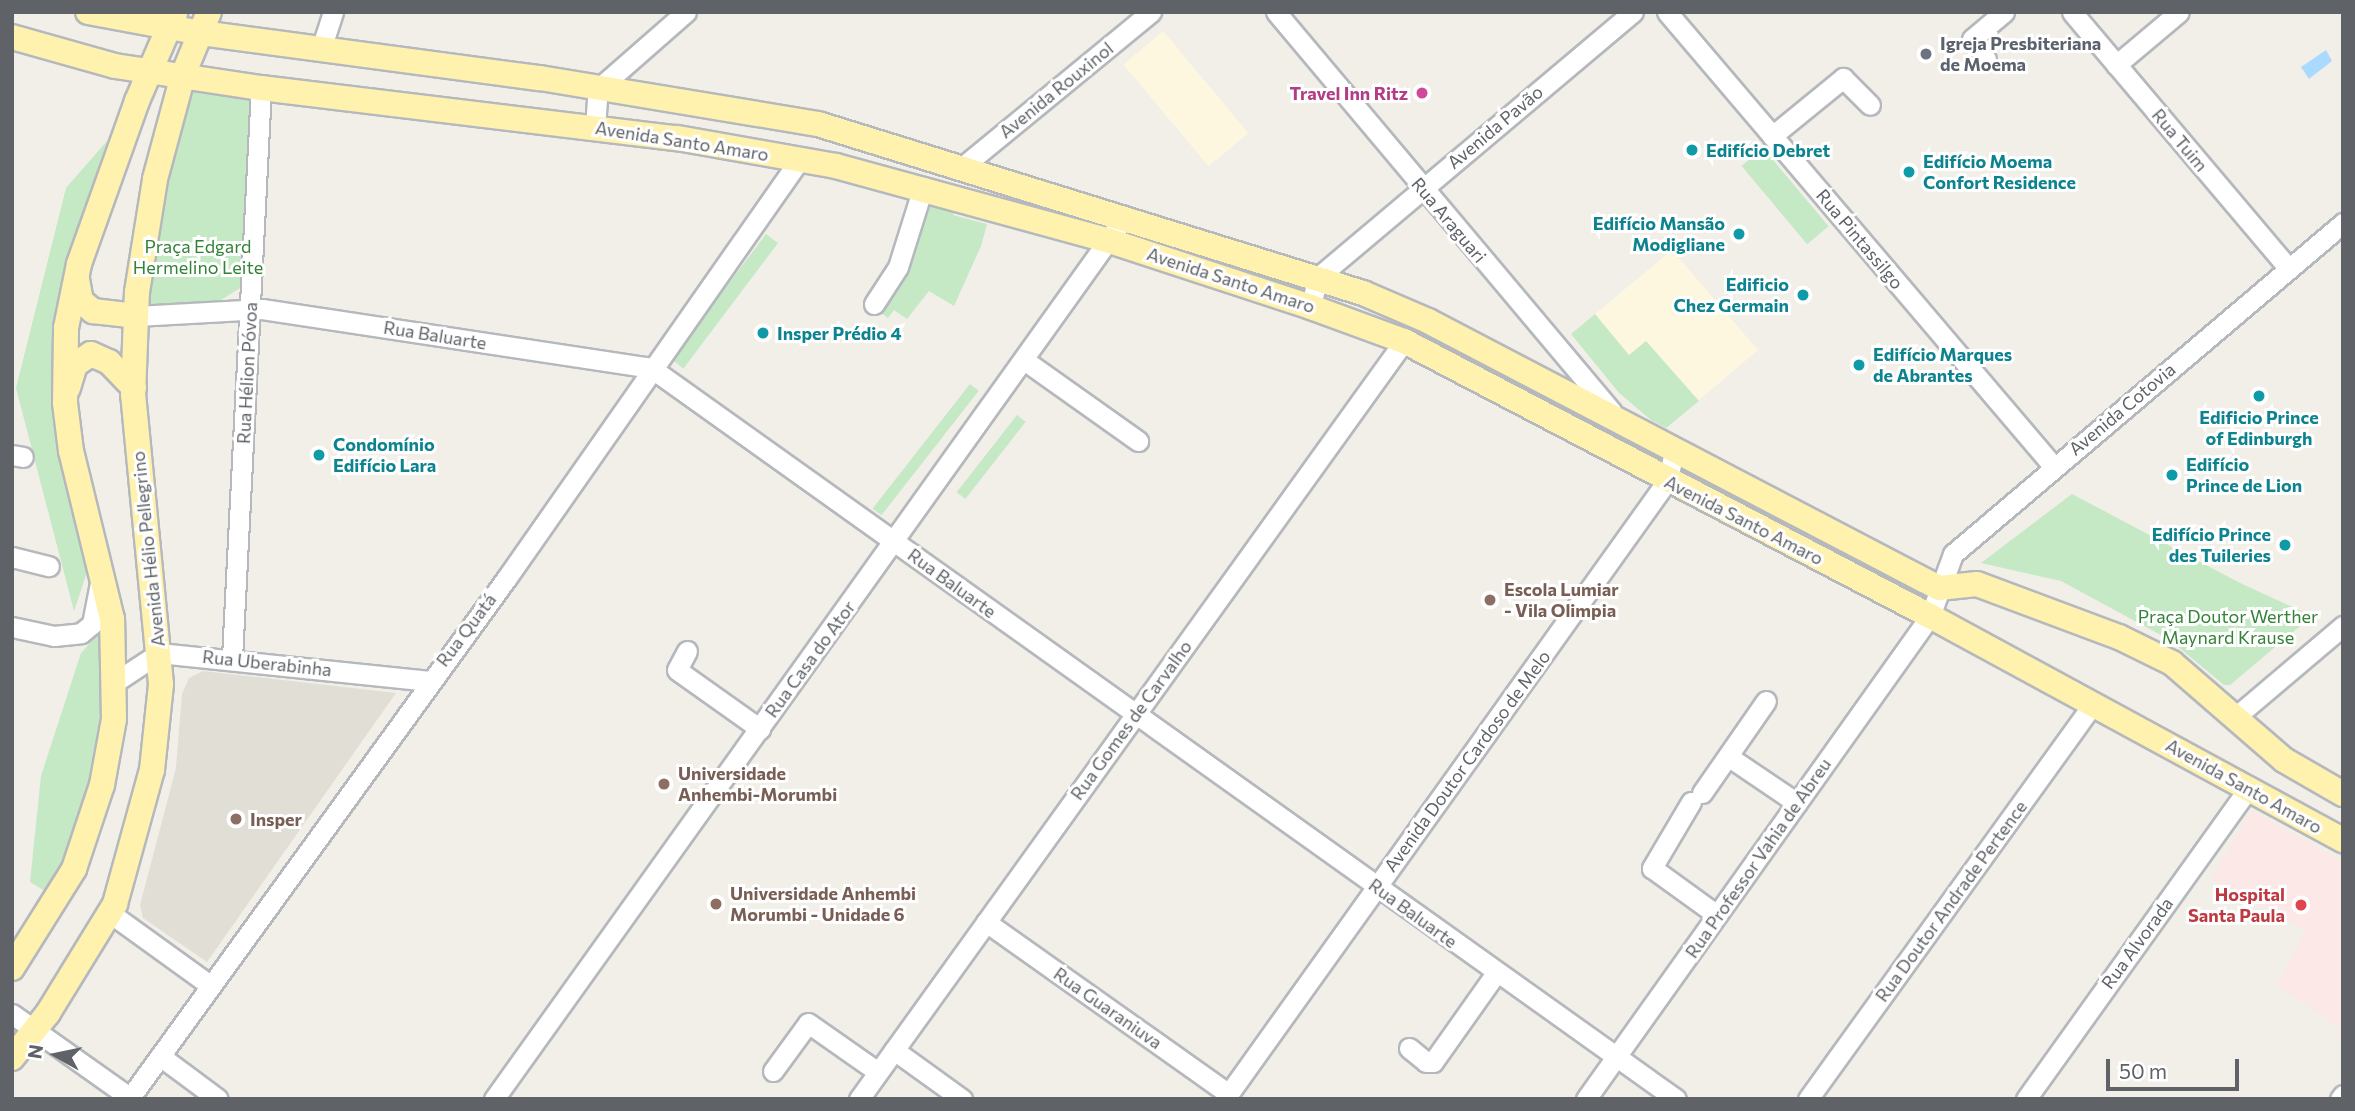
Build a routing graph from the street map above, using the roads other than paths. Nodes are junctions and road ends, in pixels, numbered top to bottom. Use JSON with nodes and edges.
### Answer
{"nodes":[{"id":1,"x":88,"y":12,"type":"edge"},
{"id":2,"x":333,"y":12,"type":"edge"},
{"id":3,"x":686,"y":12,"type":"edge"},
{"id":4,"x":1151,"y":12,"type":"edge"},
{"id":5,"x":1276,"y":12,"type":"edge"},
{"id":6,"x":1633,"y":12,"type":"edge"},
{"id":7,"x":1667,"y":12,"type":"edge"},
{"id":8,"x":2004,"y":12,"type":"edge"},
{"id":9,"x":2072,"y":12,"type":"edge"},
{"id":10,"x":2179,"y":12,"type":"edge"},
{"id":11,"x":172,"y":20,"type":"edge"},
{"id":12,"x":205,"y":23,"type":"edge"},
{"id":13,"x":12,"y":37,"type":"edge"},
{"id":14,"x":322,"y":46,"type":"junction"},
{"id":15,"x":1986,"y":59,"type":"dead end"},
{"id":16,"x":2116,"y":65,"type":"junction"},
{"id":17,"x":150,"y":70,"type":"junction"},
{"id":18,"x":183,"y":75,"type":"junction"},
{"id":19,"x":261,"y":88,"type":"junction"},
{"id":20,"x":598,"y":89,"type":"junction"},
{"id":21,"x":1870,"y":105,"type":"dead end"},
{"id":22,"x":595,"y":128,"type":"junction"},
{"id":23,"x":1772,"y":136,"type":"junction"},
{"id":24,"x":800,"y":159,"type":"junction"},
{"id":25,"x":961,"y":168,"type":"junction"},
{"id":26,"x":923,"y":187,"type":"junction"},
{"id":27,"x":1423,"y":187,"type":"junction"},
{"id":28,"x":1124,"y":218,"type":"junction"},
{"id":29,"x":2343,"y":223,"type":"edge"},
{"id":30,"x":1110,"y":241,"type":"junction"},
{"id":31,"x":79,"y":264,"type":"junction"},
{"id":32,"x":2288,"y":268,"type":"junction"},
{"id":33,"x":1317,"y":278,"type":"junction"},
{"id":34,"x":874,"y":304,"type":"dead end"},
{"id":35,"x":1311,"y":307,"type":"junction"},
{"id":36,"x":250,"y":309,"type":"junction"},
{"id":37,"x":136,"y":316,"type":"junction"},
{"id":38,"x":1404,"y":341,"type":"junction"},
{"id":39,"x":1024,"y":360,"type":"junction"},
{"id":40,"x":651,"y":368,"type":"junction"},
{"id":41,"x":134,"y":388,"type":"junction"},
{"id":42,"x":65,"y":404,"type":"junction"},
{"id":43,"x":1624,"y":426,"type":"junction"},
{"id":44,"x":1138,"y":441,"type":"dead end"},
{"id":45,"x":1674,"y":452,"type":"junction"},
{"id":46,"x":2054,"y":467,"type":"junction"},
{"id":47,"x":1667,"y":481,"type":"junction"},
{"id":48,"x":894,"y":542,"type":"junction"},
{"id":49,"x":12,"y":557,"type":"edge"},
{"id":50,"x":48,"y":566,"type":"dead end"},
{"id":51,"x":102,"y":572,"type":"junction"},
{"id":52,"x":1939,"y":588,"type":"junction"},
{"id":53,"x":1930,"y":616,"type":"junction"},
{"id":54,"x":2343,"y":626,"type":"edge"},
{"id":55,"x":12,"y":627,"type":"edge"},
{"id":56,"x":687,"y":651,"type":"dead end"},
{"id":57,"x":159,"y":653,"type":"junction"},
{"id":58,"x":232,"y":658,"type":"junction"},
{"id":59,"x":428,"y":681,"type":"junction"},
{"id":60,"x":115,"y":682,"type":"junction"},
{"id":61,"x":1766,"y":701,"type":"dead end"},
{"id":62,"x":2093,"y":704,"type":"junction"},
{"id":63,"x":1135,"y":714,"type":"junction"},
{"id":64,"x":2234,"y":718,"type":"junction"},
{"id":65,"x":760,"y":729,"type":"junction"},
{"id":66,"x":1729,"y":757,"type":"junction"},
{"id":67,"x":2249,"y":787,"type":"junction"},
{"id":68,"x":2343,"y":794,"type":"edge"},
{"id":69,"x":1797,"y":803,"type":"junction"},
{"id":70,"x":2343,"y":840,"type":"edge"},
{"id":71,"x":1377,"y":887,"type":"junction"},
{"id":72,"x":110,"y":912,"type":"junction"},
{"id":73,"x":1717,"y":915,"type":"junction"},
{"id":74,"x":986,"y":922,"type":"junction"},
{"id":75,"x":12,"y":968,"type":"edge"},
{"id":76,"x":1496,"y":973,"type":"junction"},
{"id":77,"x":210,"y":985,"type":"junction"},
{"id":78,"x":12,"y":1014,"type":"edge"},
{"id":79,"x":35,"y":1030,"type":"junction"},
{"id":80,"x":1409,"y":1048,"type":"dead end"},
{"id":81,"x":894,"y":1050,"type":"junction"},
{"id":82,"x":1618,"y":1055,"type":"junction"},
{"id":83,"x":160,"y":1056,"type":"junction"},
{"id":84,"x":12,"y":1058,"type":"edge"},
{"id":85,"x":773,"y":1071,"type":"dead end"},
{"id":86,"x":878,"y":1072,"type":"junction"},
{"id":87,"x":225,"y":1096,"type":"edge"},
{"id":88,"x":1227,"y":1096,"type":"edge"},
{"id":89,"x":130,"y":1098,"type":"edge"},
{"id":90,"x":494,"y":1099,"type":"edge"},
{"id":91,"x":859,"y":1099,"type":"edge"},
{"id":92,"x":962,"y":1099,"type":"edge"},
{"id":93,"x":1586,"y":1099,"type":"edge"},
{"id":94,"x":1676,"y":1099,"type":"edge"},
{"id":95,"x":1808,"y":1099,"type":"edge"},
{"id":96,"x":2026,"y":1099,"type":"edge"}],
"edges":[{"from":1,"to":11,"type":"main road","name":"Avenida Santo Amaro"},
{"from":2,"to":14,"type":"street"},
{"from":3,"to":20,"type":"street"},
{"from":4,"to":25,"type":"street","name":"Avenida Rouxinol"},
{"from":5,"to":27,"type":"street","name":"Rua Araguari"},
{"from":6,"to":27,"type":"street","name":"Avenida Pavão"},
{"from":7,"to":23,"type":"street","name":"Rua Pintassilgo"},
{"from":8,"to":15,"type":"street"},
{"from":9,"to":16,"type":"street","name":"Rua Tuim"},
{"from":10,"to":16,"type":"street"},
{"from":11,"to":12,"type":"main road","name":"Avenida Santo Amaro"},
{"from":11,"to":17,"type":"main road"},
{"from":12,"to":14,"type":"main road","name":"Avenida Santo Amaro"},
{"from":12,"to":18,"type":"main road","name":"Avenida Hélio Pellegrino"},
{"from":13,"to":17,"type":"main road","name":"Avenida Santo Amaro"},
{"from":14,"to":20,"type":"main road","name":"Avenida Santo Amaro"},
{"from":16,"to":32,"type":"street","name":"Rua Tuim"},
{"from":17,"to":18,"type":"main road","name":"Avenida Santo Amaro"},
{"from":17,"to":31,"type":"main road"},
{"from":18,"to":19,"type":"main road","name":"Avenida Santo Amaro"},
{"from":18,"to":37,"type":"main road","name":"Avenida Hélio Pellegrino"},
{"from":19,"to":22,"type":"main road","name":"Avenida Santo Amaro"},
{"from":19,"to":36,"type":"street","name":"Rua Hélion Póvoa"},
{"from":20,"to":22,"type":"street"},
{"from":20,"to":25,"type":"main road","name":"Avenida Santo Amaro"},
{"from":21,"to":23,"type":"street"},
{"from":22,"to":24,"type":"main road","name":"Avenida Santo Amaro"},
{"from":23,"to":46,"type":"street","name":"Rua Pintassilgo"},
{"from":24,"to":26,"type":"main road","name":"Avenida Santo Amaro"},
{"from":24,"to":40,"type":"street","name":"Rua Quatá"},
{"from":25,"to":28,"type":"main road","name":"Avenida Santo Amaro"},
{"from":26,"to":30,"type":"main road","name":"Avenida Santo Amaro"},
{"from":26,"to":34,"type":"street"},
{"from":27,"to":33,"type":"street","name":"Avenida Pavão"},
{"from":27,"to":43,"type":"street","name":"Rua Araguari"},
{"from":28,"to":30,"type":"street","name":"Rua Casa do Ator"},
{"from":28,"to":33,"type":"main road","name":"Avenida Santo Amaro"},
{"from":29,"to":32,"type":"street","name":"Avenida Cotovia"},
{"from":30,"to":35,"type":"main road","name":"Avenida Santo Amaro"},
{"from":30,"to":39,"type":"street","name":"Rua Casa do Ator"},
{"from":31,"to":37,"type":"main road"},
{"from":31,"to":42,"type":"main road"},
{"from":32,"to":46,"type":"street","name":"Avenida Cotovia"},
{"from":33,"to":35,"type":"street"},
{"from":33,"to":43,"type":"main road","name":"Avenida Santo Amaro"},
{"from":35,"to":38,"type":"main road","name":"Avenida Santo Amaro"},
{"from":36,"to":37,"type":"street","name":"Rua Baluarte"},
{"from":36,"to":40,"type":"street","name":"Rua Baluarte"},
{"from":36,"to":58,"type":"street","name":"Rua Hélion Póvoa"},
{"from":37,"to":41,"type":"main road","name":"Avenida Hélio Pellegrino"},
{"from":38,"to":47,"type":"main road","name":"Avenida Santo Amaro"},
{"from":38,"to":63,"type":"street","name":"Rua Gomes de Carvalho"},
{"from":39,"to":44,"type":"street"},
{"from":39,"to":48,"type":"street","name":"Rua Casa do Ator"},
{"from":40,"to":48,"type":"street","name":"Rua Baluarte"},
{"from":40,"to":59,"type":"street","name":"Rua Quatá"},
{"from":41,"to":42,"type":"main road"},
{"from":41,"to":57,"type":"main road","name":"Avenida Hélio Pellegrino"},
{"from":42,"to":51,"type":"main road"},
{"from":43,"to":45,"type":"main road","name":"Avenida Santo Amaro"},
{"from":45,"to":47,"type":"street","name":"Avenida Doutor Cardoso de Melo"},
{"from":45,"to":52,"type":"main road","name":"Avenida Santo Amaro"},
{"from":46,"to":52,"type":"street","name":"Avenida Cotovia"},
{"from":47,"to":53,"type":"main road","name":"Avenida Santo Amaro"},
{"from":47,"to":71,"type":"street","name":"Avenida Doutor Cardoso de Melo"},
{"from":48,"to":63,"type":"street","name":"Rua Baluarte"},
{"from":48,"to":65,"type":"street","name":"Rua Casa do Ator"},
{"from":49,"to":50,"type":"street"},
{"from":51,"to":55,"type":"street"},
{"from":51,"to":60,"type":"main road"},
{"from":52,"to":53,"type":"street","name":"Avenida Cotovia"},
{"from":52,"to":64,"type":"main road"},
{"from":53,"to":62,"type":"main road","name":"Avenida Santo Amaro"},
{"from":53,"to":69,"type":"street","name":"Rua Professor Vahia de Abreu"},
{"from":54,"to":64,"type":"street"},
{"from":56,"to":65,"type":"street"},
{"from":57,"to":58,"type":"street","name":"Rua Uberabinha"},
{"from":57,"to":60,"type":"street"},
{"from":57,"to":72,"type":"main road","name":"Avenida Hélio Pellegrino"},
{"from":58,"to":59,"type":"street","name":"Rua Uberabinha"},
{"from":59,"to":77,"type":"street","name":"Rua Quatá"},
{"from":60,"to":75,"type":"main road"},
{"from":61,"to":66,"type":"street"},
{"from":62,"to":67,"type":"main road","name":"Avenida Santo Amaro"},
{"from":62,"to":95,"type":"street","name":"Rua Doutor Andrade Pertence"},
{"from":63,"to":71,"type":"street","name":"Rua Baluarte"},
{"from":63,"to":74,"type":"street","name":"Rua Gomes de Carvalho"},
{"from":64,"to":68,"type":"main road"},
{"from":65,"to":90,"type":"street","name":"Rua Casa do Ator"},
{"from":66,"to":69,"type":"street"},
{"from":66,"to":73,"type":"street"},
{"from":67,"to":70,"type":"main road","name":"Avenida Santo Amaro"},
{"from":67,"to":96,"type":"street","name":"Rua Alvorada"},
{"from":69,"to":73,"type":"street","name":"Rua Professor Vahia de Abreu"},
{"from":71,"to":76,"type":"street","name":"Rua Baluarte"},
{"from":71,"to":88,"type":"street","name":"Avenida Doutor Cardoso de Melo"},
{"from":72,"to":77,"type":"street"},
{"from":72,"to":79,"type":"main road","name":"Avenida Hélio Pellegrino"},
{"from":73,"to":82,"type":"street","name":"Rua Professor Vahia de Abreu"},
{"from":74,"to":81,"type":"street","name":"Rua Gomes de Carvalho"},
{"from":74,"to":88,"type":"street","name":"Rua Guaraniuva"},
{"from":76,"to":80,"type":"street"},
{"from":76,"to":82,"type":"street","name":"Rua Baluarte"},
{"from":77,"to":83,"type":"street","name":"Rua Quatá"},
{"from":78,"to":79,"type":"street"},
{"from":79,"to":84,"type":"main road","name":"Avenida Hélio Pellegrino"},
{"from":79,"to":89,"type":"street"},
{"from":81,"to":86,"type":"street","name":"Rua Gomes de Carvalho"},
{"from":81,"to":92,"type":"street"},
{"from":82,"to":93,"type":"street","name":"Rua Professor Vahia de Abreu"},
{"from":82,"to":94,"type":"street","name":"Rua Baluarte"},
{"from":83,"to":87,"type":"street"},
{"from":83,"to":89,"type":"street","name":"Rua Quatá"},
{"from":85,"to":86,"type":"street"},
{"from":86,"to":91,"type":"street","name":"Rua Gomes de Carvalho"}]}
